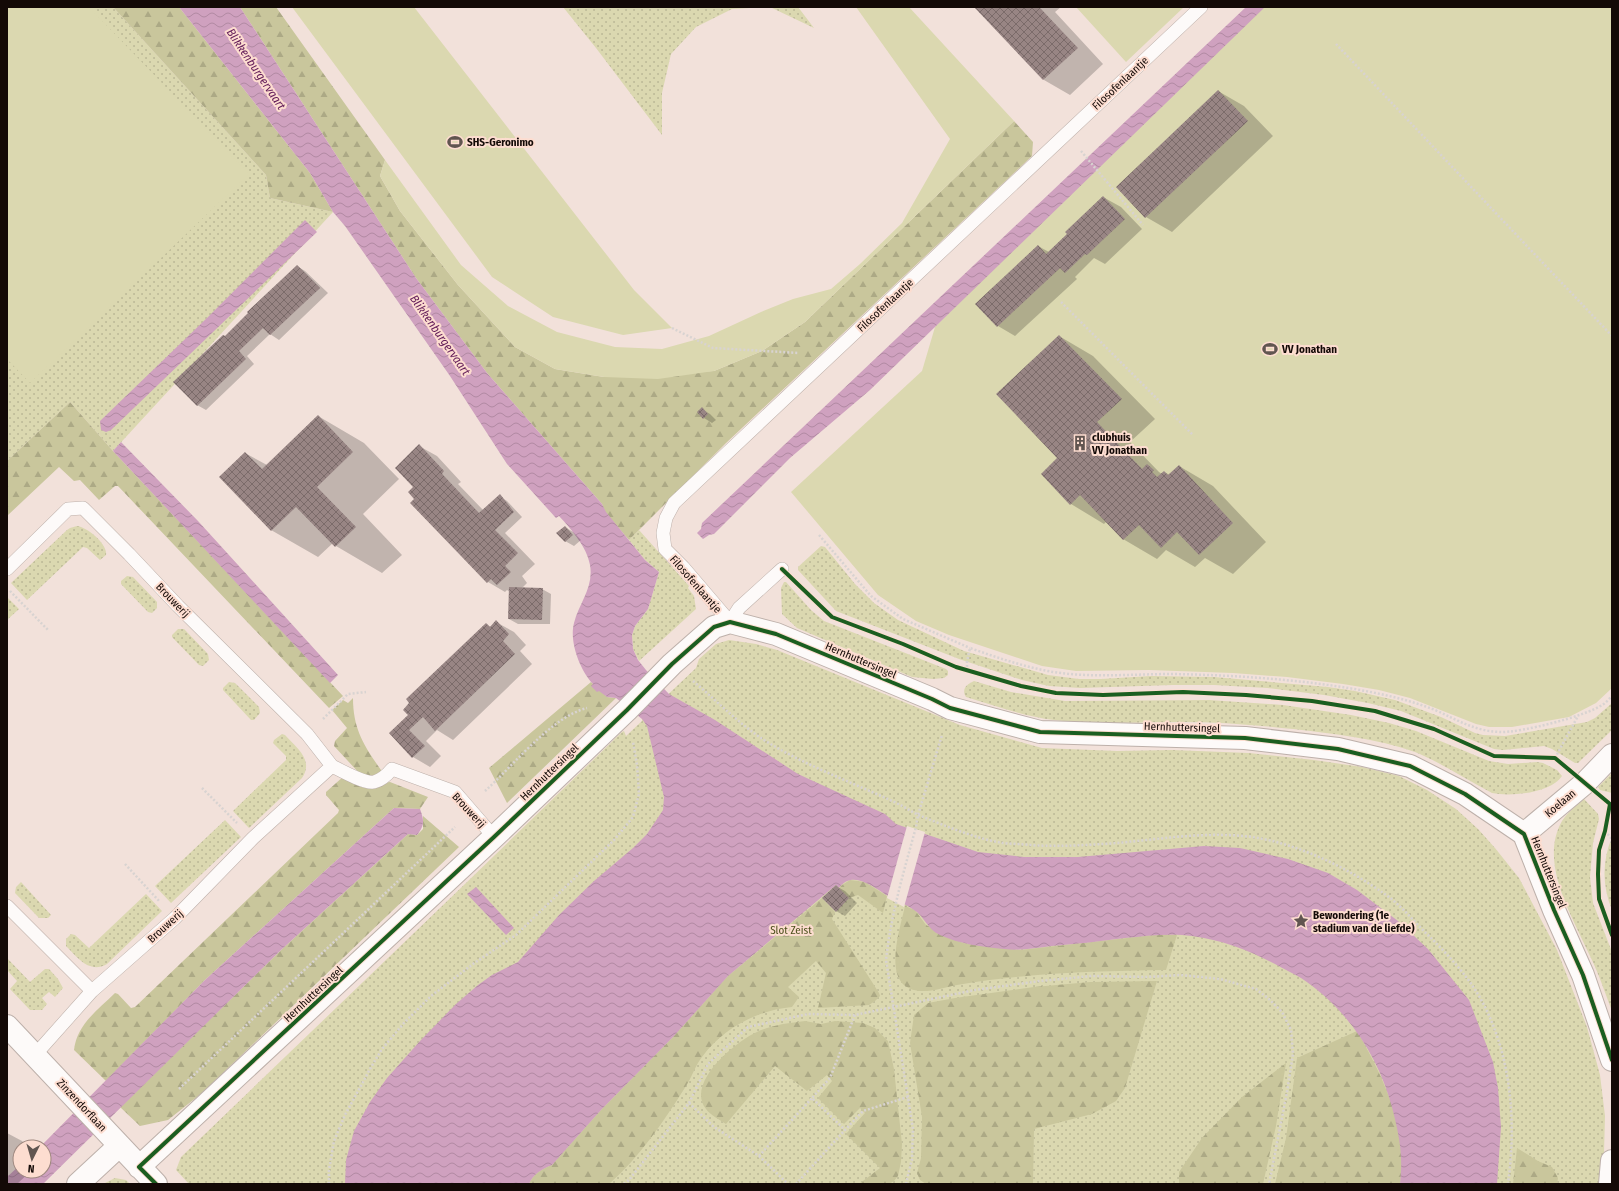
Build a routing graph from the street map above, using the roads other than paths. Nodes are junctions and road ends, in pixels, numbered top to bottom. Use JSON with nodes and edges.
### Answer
{"nodes":[{"id":1,"x":1201,"y":7,"type":"edge"},
{"id":2,"x":7,"y":568,"type":"edge"},
{"id":3,"x":782,"y":569,"type":"dead end"},
{"id":4,"x":730,"y":622,"type":"junction"},
{"id":5,"x":1612,"y":756,"type":"edge"},
{"id":6,"x":332,"y":766,"type":"junction"},
{"id":7,"x":1524,"y":834,"type":"junction"},
{"id":8,"x":494,"y":837,"type":"junction"},
{"id":9,"x":7,"y":906,"type":"edge"},
{"id":10,"x":92,"y":991,"type":"junction"},
{"id":11,"x":7,"y":1026,"type":"edge"},
{"id":12,"x":35,"y":1055,"type":"junction"},
{"id":13,"x":1612,"y":1060,"type":"edge"},
{"id":14,"x":115,"y":1141,"type":"junction"},
{"id":15,"x":1612,"y":1161,"type":"edge"},
{"id":16,"x":139,"y":1168,"type":"junction"},
{"id":17,"x":78,"y":1184,"type":"edge"},
{"id":18,"x":156,"y":1184,"type":"edge"},
{"id":19,"x":1610,"y":1184,"type":"edge"}],
"edges":[{"from":1,"to":4,"type":"lane","name":"Filosofenlaantje"},
{"from":2,"to":6,"type":"lane","name":"Brouwerij"},
{"from":3,"to":4,"type":"lane"},
{"from":4,"to":7,"type":"street","name":"Hernhuttersingel"},
{"from":4,"to":8,"type":"street","name":"Hernhuttersingel"},
{"from":5,"to":7,"type":"street","name":"Koelaan"},
{"from":6,"to":8,"type":"lane","name":"Brouwerij"},
{"from":6,"to":10,"type":"lane","name":"Brouwerij"},
{"from":7,"to":13,"type":"street","name":"Hernhuttersingel"},
{"from":8,"to":16,"type":"street","name":"Hernhuttersingel"},
{"from":9,"to":10,"type":"lane"},
{"from":10,"to":12,"type":"lane","name":"Brouwerij"},
{"from":11,"to":12,"type":"street","name":"Zinzendorflaan"},
{"from":12,"to":14,"type":"street","name":"Zinzendorflaan"},
{"from":14,"to":16,"type":"street","name":"Zinzendorflaan"},
{"from":14,"to":17,"type":"street"},
{"from":15,"to":19,"type":"street"},
{"from":16,"to":18,"type":"street","name":"Zinzendorflaan"}]}
